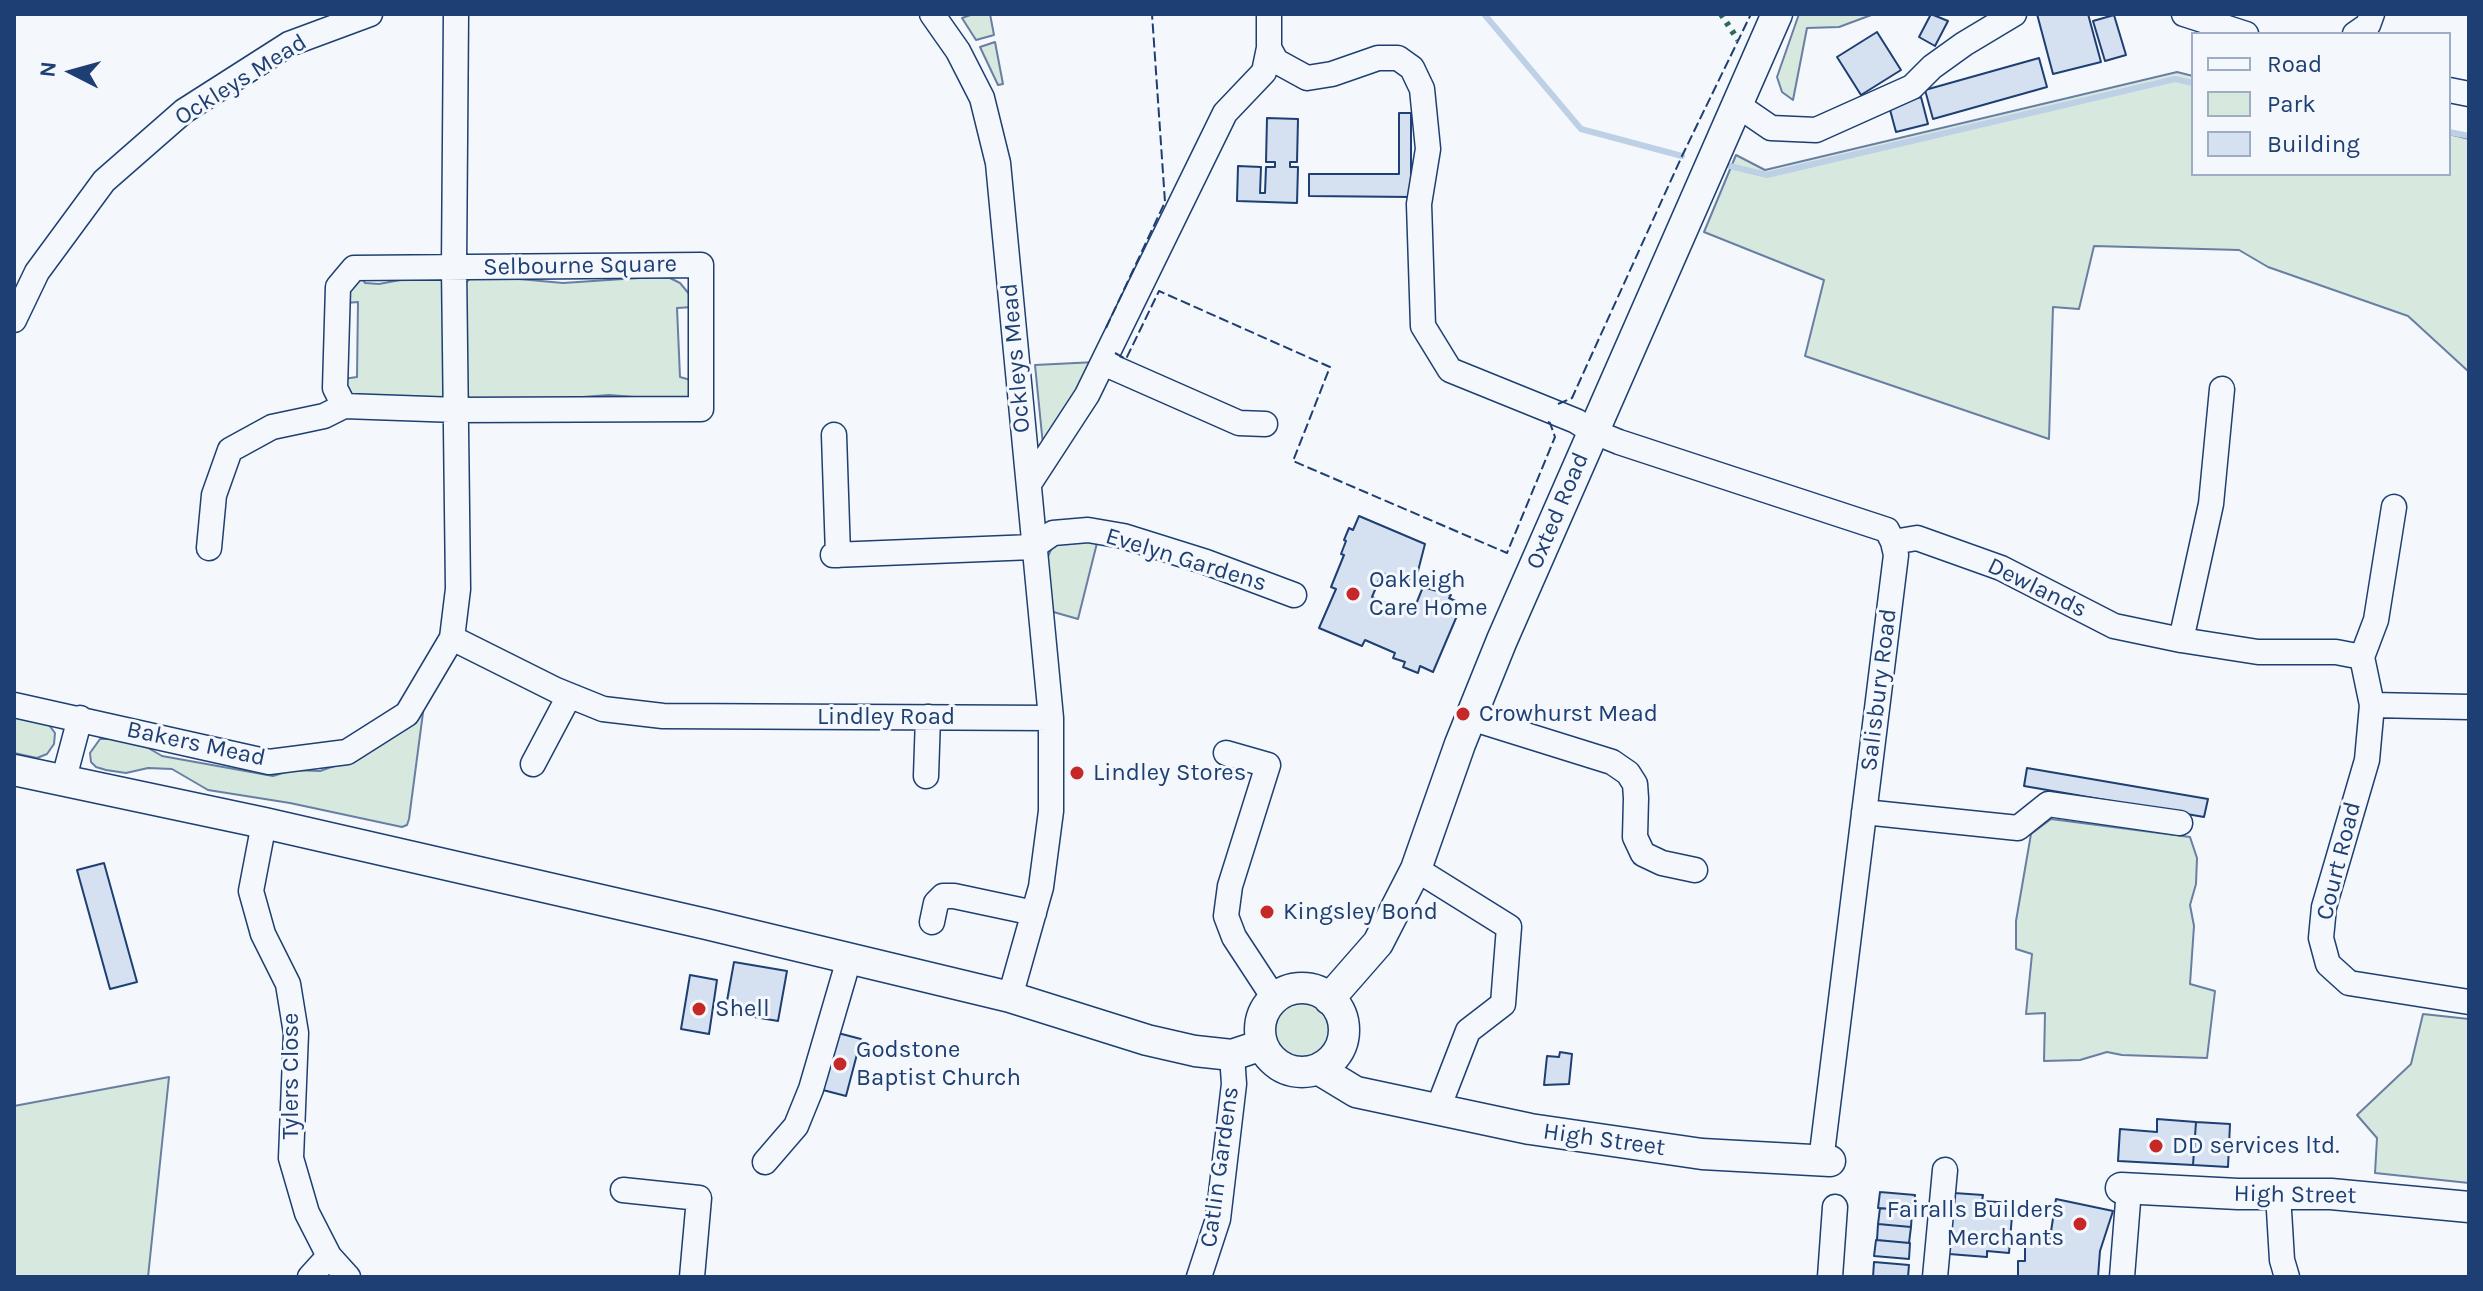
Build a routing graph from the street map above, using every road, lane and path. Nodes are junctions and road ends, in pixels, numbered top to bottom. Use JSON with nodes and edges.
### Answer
{"nodes":[{"id":1,"x":370,"y":14,"type":"edge"},
{"id":2,"x":456,"y":14,"type":"edge"},
{"id":3,"x":932,"y":14,"type":"edge"},
{"id":4,"x":1269,"y":14,"type":"edge"},
{"id":5,"x":1777,"y":14,"type":"edge"},
{"id":6,"x":2014,"y":14,"type":"edge"},
{"id":7,"x":2184,"y":14,"type":"edge"},
{"id":8,"x":2372,"y":14,"type":"edge"},
{"id":9,"x":2240,"y":32,"type":"edge"},
{"id":10,"x":2358,"y":32,"type":"edge"},
{"id":11,"x":1269,"y":48,"type":"junction"},
{"id":12,"x":1736,"y":104,"type":"junction"},
{"id":13,"x":454,"y":267,"type":"junction"},
{"id":14,"x":14,"y":320,"type":"edge"},
{"id":15,"x":1103,"y":363,"type":"junction"},
{"id":16,"x":2222,"y":389,"type":"dead end"},
{"id":17,"x":344,"y":406,"type":"junction"},
{"id":18,"x":457,"y":410,"type":"junction"},
{"id":19,"x":1265,"y":424,"type":"dead end"},
{"id":20,"x":1592,"y":431,"type":"junction"},
{"id":21,"x":834,"y":435,"type":"dead end"},
{"id":22,"x":1029,"y":484,"type":"junction"},
{"id":23,"x":2394,"y":507,"type":"dead end"},
{"id":24,"x":1893,"y":542,"type":"junction"},
{"id":25,"x":1033,"y":547,"type":"junction"},
{"id":26,"x":209,"y":548,"type":"dead end"},
{"id":27,"x":1294,"y":595,"type":"dead end"},
{"id":28,"x":452,"y":638,"type":"junction"},
{"id":29,"x":2181,"y":640,"type":"junction"},
{"id":30,"x":2362,"y":657,"type":"junction"},
{"id":31,"x":569,"y":696,"type":"junction"},
{"id":32,"x":14,"y":705,"type":"edge"},
{"id":33,"x":2372,"y":705,"type":"junction"},
{"id":34,"x":2469,"y":707,"type":"edge"},
{"id":35,"x":928,"y":717,"type":"junction"},
{"id":36,"x":80,"y":718,"type":"junction"},
{"id":37,"x":1051,"y":718,"type":"junction"},
{"id":38,"x":1471,"y":718,"type":"junction"},
{"id":39,"x":1226,"y":753,"type":"dead end"},
{"id":40,"x":533,"y":764,"type":"dead end"},
{"id":41,"x":14,"y":770,"type":"edge"},
{"id":42,"x":926,"y":776,"type":"dead end"},
{"id":43,"x":63,"y":782,"type":"junction"},
{"id":44,"x":1864,"y":812,"type":"junction"},
{"id":45,"x":264,"y":823,"type":"junction"},
{"id":46,"x":2180,"y":823,"type":"dead end"},
{"id":47,"x":1416,"y":869,"type":"junction"},
{"id":48,"x":1695,"y":870,"type":"dead end"},
{"id":49,"x":1034,"y":913,"type":"junction"},
{"id":50,"x":932,"y":922,"type":"dead end"},
{"id":51,"x":849,"y":959,"type":"junction"},
{"id":52,"x":1010,"y":997,"type":"junction"},
{"id":53,"x":1274,"y":998,"type":"junction"},
{"id":54,"x":1329,"y":999,"type":"junction"},
{"id":55,"x":2469,"y":1002,"type":"edge"},
{"id":56,"x":1342,"y":1042,"type":"junction"},
{"id":57,"x":1262,"y":1045,"type":"junction"},
{"id":58,"x":1232,"y":1055,"type":"junction"},
{"id":59,"x":1318,"y":1069,"type":"junction"},
{"id":60,"x":1382,"y":1096,"type":"junction"},
{"id":61,"x":1437,"y":1111,"type":"junction"},
{"id":62,"x":1826,"y":1161,"type":"joint"},
{"id":63,"x":765,"y":1162,"type":"dead end"},
{"id":64,"x":1945,"y":1170,"type":"dead end"},
{"id":65,"x":2125,"y":1189,"type":"joint"},
{"id":66,"x":623,"y":1190,"type":"dead end"},
{"id":67,"x":2278,"y":1194,"type":"junction"},
{"id":68,"x":1835,"y":1207,"type":"dead end"},
{"id":69,"x":2462,"y":1210,"type":"edge"},
{"id":70,"x":329,"y":1256,"type":"junction"},
{"id":71,"x":310,"y":1277,"type":"edge"},
{"id":72,"x":348,"y":1277,"type":"edge"},
{"id":73,"x":692,"y":1277,"type":"edge"},
{"id":74,"x":1198,"y":1277,"type":"edge"},
{"id":75,"x":1830,"y":1277,"type":"edge"},
{"id":76,"x":1935,"y":1277,"type":"edge"},
{"id":77,"x":2122,"y":1277,"type":"edge"},
{"id":78,"x":2287,"y":1277,"type":"edge"}],
"edges":[{"from":1,"to":14,"type":"street","name":"Ockleys Mead"},
{"from":2,"to":13,"type":"street","name":"Selbourne Square"},
{"from":3,"to":22,"type":"street","name":"Ockleys Mead"},
{"from":4,"to":11,"type":"street"},
{"from":5,"to":12,"type":"main road","name":"Oxted Road"},
{"from":6,"to":12,"type":"street"},
{"from":7,"to":9,"type":"street"},
{"from":8,"to":10,"type":"street"},
{"from":11,"to":15,"type":"street"},
{"from":11,"to":20,"type":"street"},
{"from":12,"to":20,"type":"main road","name":"Oxted Road"},
{"from":13,"to":17,"type":"street","name":"Selbourne Square"},
{"from":13,"to":18,"type":"street","name":"Selbourne Square"},
{"from":13,"to":18,"type":"street","name":"Selbourne Square"},
{"from":15,"to":19,"type":"street"},
{"from":15,"to":22,"type":"street"},
{"from":16,"to":29,"type":"street"},
{"from":17,"to":18,"type":"street","name":"Selbourne Square"},
{"from":17,"to":26,"type":"street"},
{"from":18,"to":28,"type":"street","name":"Selbourne Square"},
{"from":20,"to":24,"type":"street"},
{"from":20,"to":38,"type":"main road","name":"Oxted Road"},
{"from":21,"to":25,"type":"street"},
{"from":22,"to":25,"type":"street","name":"Ockleys Mead"},
{"from":23,"to":30,"type":"street"},
{"from":24,"to":29,"type":"street","name":"Dewlands"},
{"from":24,"to":44,"type":"street","name":"Salisbury Road"},
{"from":25,"to":27,"type":"street","name":"Evelyn Gardens"},
{"from":25,"to":37,"type":"street","name":"Ockleys Mead"},
{"from":28,"to":31,"type":"street","name":"Lindley Road"},
{"from":28,"to":36,"type":"street","name":"Bakers Mead"},
{"from":29,"to":30,"type":"street","name":"Dewlands"},
{"from":30,"to":33,"type":"street"},
{"from":31,"to":35,"type":"street","name":"Lindley Road"},
{"from":31,"to":40,"type":"street"},
{"from":32,"to":36,"type":"street","name":"Bakers Mead"},
{"from":33,"to":34,"type":"street"},
{"from":33,"to":55,"type":"street","name":"Court Road"},
{"from":35,"to":37,"type":"street","name":"Lindley Road"},
{"from":35,"to":42,"type":"street"},
{"from":36,"to":43,"type":"street"},
{"from":37,"to":49,"type":"street"},
{"from":38,"to":47,"type":"main road","name":"Oxted Road"},
{"from":38,"to":48,"type":"street"},
{"from":39,"to":53,"type":"street"},
{"from":41,"to":43,"type":"main road"},
{"from":43,"to":45,"type":"main road"},
{"from":44,"to":46,"type":"street"},
{"from":44,"to":62,"type":"street","name":"Salisbury Road"},
{"from":45,"to":51,"type":"main road"},
{"from":45,"to":70,"type":"street","name":"Tylers Close"},
{"from":47,"to":54,"type":"main road","name":"Oxted Road"},
{"from":47,"to":61,"type":"street"},
{"from":49,"to":50,"type":"street"},
{"from":49,"to":52,"type":"street"},
{"from":51,"to":52,"type":"main road"},
{"from":51,"to":63,"type":"street"},
{"from":52,"to":58,"type":"main road"},
{"from":53,"to":54,"type":"main road"},
{"from":53,"to":57,"type":"main road"},
{"from":54,"to":56,"type":"main road"},
{"from":56,"to":59,"type":"main road"},
{"from":56,"to":60,"type":"main road"},
{"from":57,"to":58,"type":"main road"},
{"from":57,"to":59,"type":"main road"},
{"from":58,"to":74,"type":"street","name":"Catlin Gardens"},
{"from":59,"to":60,"type":"main road","name":"High Street"},
{"from":60,"to":61,"type":"main road","name":"High Street"},
{"from":61,"to":62,"type":"main road","name":"High Street"},
{"from":64,"to":76,"type":"street"},
{"from":65,"to":67,"type":"main road","name":"High Street"},
{"from":65,"to":77,"type":"street"},
{"from":66,"to":73,"type":"street"},
{"from":67,"to":69,"type":"main road","name":"High Street"},
{"from":67,"to":78,"type":"street"},
{"from":68,"to":75,"type":"street"},
{"from":70,"to":71,"type":"street"},
{"from":70,"to":72,"type":"street","name":"Tylers Close"}]}
